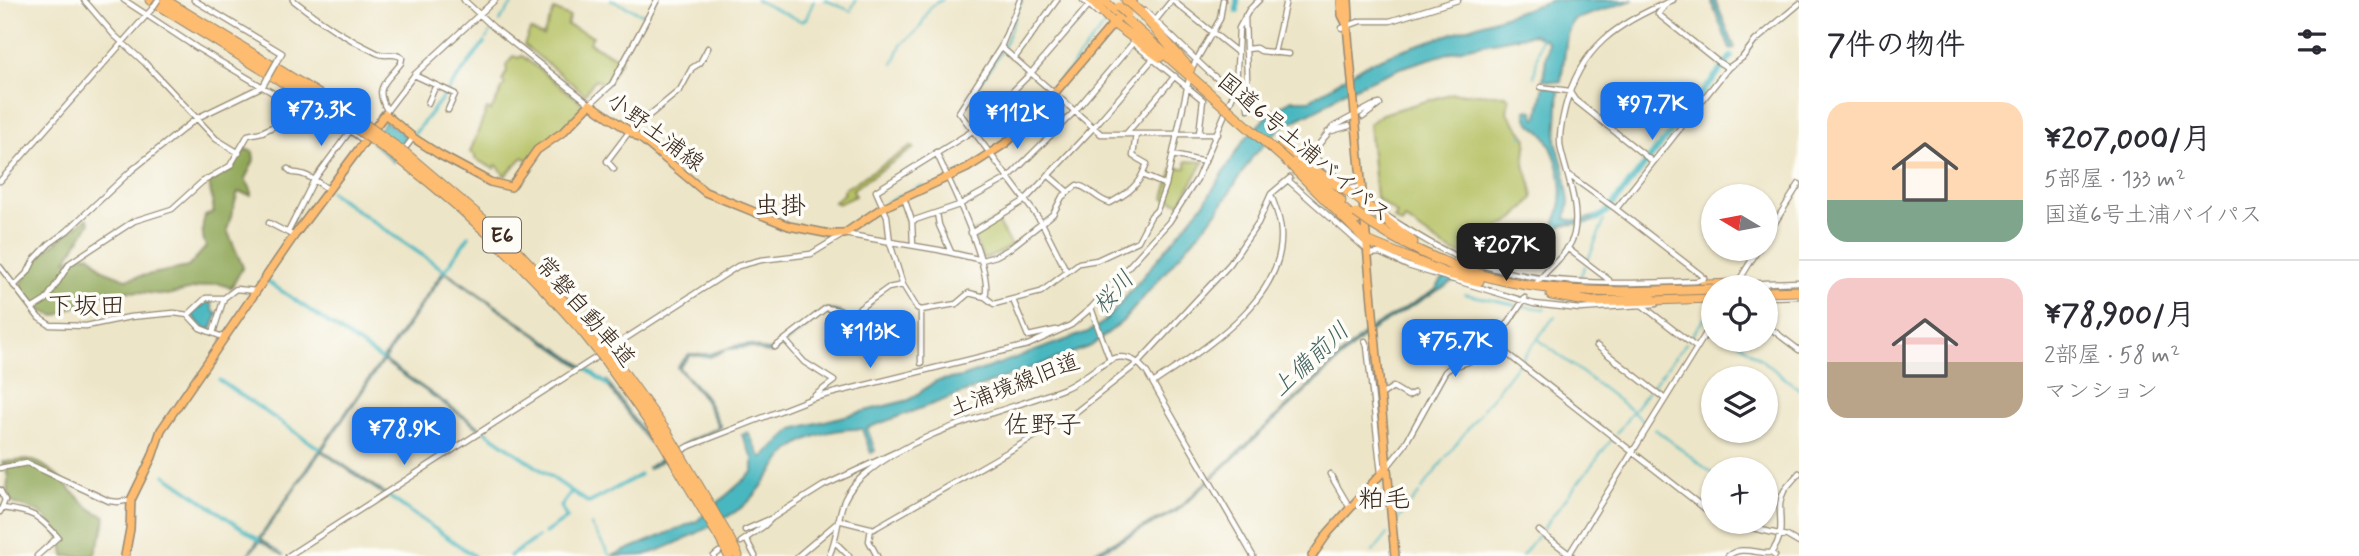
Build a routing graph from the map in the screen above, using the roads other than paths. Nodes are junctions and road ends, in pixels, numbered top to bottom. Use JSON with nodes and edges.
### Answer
{"nodes":[{"id":1,"x":84,"y":0,"type":"edge"},
{"id":2,"x":124,"y":0,"type":"edge"},
{"id":3,"x":158,"y":0,"type":"edge"},
{"id":4,"x":165,"y":0,"type":"edge"},
{"id":5,"x":194,"y":0,"type":"edge"},
{"id":6,"x":293,"y":0,"type":"edge"},
{"id":7,"x":464,"y":0,"type":"edge"},
{"id":8,"x":495,"y":0,"type":"edge"},
{"id":9,"x":657,"y":0,"type":"edge"},
{"id":10,"x":1020,"y":0,"type":"edge"},
{"id":11,"x":1057,"y":0,"type":"edge"},
{"id":12,"x":1083,"y":0,"type":"edge"},
{"id":13,"x":1102,"y":0,"type":"edge"},
{"id":14,"x":1111,"y":0,"type":"edge"},
{"id":15,"x":1172,"y":0,"type":"edge"},
{"id":16,"x":1217,"y":0,"type":"edge"},
{"id":17,"x":1259,"y":0,"type":"edge"},
{"id":18,"x":1286,"y":0,"type":"edge"},
{"id":19,"x":1344,"y":0,"type":"edge"},
{"id":20,"x":1458,"y":0,"type":"edge"},
{"id":21,"x":1673,"y":0,"type":"edge"},
{"id":22,"x":1090,"y":2,"type":"edge"},
{"id":23,"x":1223,"y":2,"type":"edge"},
{"id":24,"x":1667,"y":2,"type":"junction"},
{"id":25,"x":1127,"y":3,"type":"edge"},
{"id":26,"x":1799,"y":4,"type":"edge"},
{"id":27,"x":151,"y":5,"type":"edge"},
{"id":28,"x":147,"y":15,"type":"junction"},
{"id":29,"x":479,"y":15,"type":"junction"},
{"id":30,"x":1245,"y":16,"type":"junction"},
{"id":31,"x":1155,"y":21,"type":"junction"},
{"id":32,"x":1112,"y":24,"type":"junction"},
{"id":33,"x":1346,"y":28,"type":"junction"},
{"id":34,"x":1211,"y":33,"type":"junction"},
{"id":35,"x":1133,"y":43,"type":"junction"},
{"id":36,"x":123,"y":44,"type":"junction"},
{"id":37,"x":1001,"y":47,"type":"junction"},
{"id":38,"x":708,"y":48,"type":"dead end"},
{"id":39,"x":1247,"y":48,"type":"junction"},
{"id":40,"x":1237,"y":52,"type":"junction"},
{"id":41,"x":1275,"y":53,"type":"junction"},
{"id":42,"x":1289,"y":54,"type":"dead end"},
{"id":43,"x":1014,"y":59,"type":"junction"},
{"id":44,"x":1153,"y":59,"type":"junction"},
{"id":45,"x":1195,"y":59,"type":"junction"},
{"id":46,"x":1726,"y":66,"type":"junction"},
{"id":47,"x":1031,"y":73,"type":"junction"},
{"id":48,"x":414,"y":75,"type":"junction"},
{"id":49,"x":1189,"y":75,"type":"junction"},
{"id":50,"x":1175,"y":76,"type":"junction"},
{"id":51,"x":436,"y":85,"type":"junction"},
{"id":52,"x":263,"y":86,"type":"junction"},
{"id":53,"x":1541,"y":88,"type":"dead end"},
{"id":54,"x":1569,"y":91,"type":"junction"},
{"id":55,"x":1235,"y":92,"type":"junction"},
{"id":56,"x":1054,"y":93,"type":"junction"},
{"id":57,"x":428,"y":103,"type":"dead end"},
{"id":58,"x":590,"y":104,"type":"junction"},
{"id":59,"x":1225,"y":104,"type":"junction"},
{"id":60,"x":448,"y":110,"type":"dead end"},
{"id":61,"x":1248,"y":110,"type":"dead end"},
{"id":62,"x":1075,"y":111,"type":"junction"},
{"id":63,"x":386,"y":112,"type":"junction"},
{"id":64,"x":1358,"y":115,"type":"junction"},
{"id":65,"x":347,"y":116,"type":"junction"},
{"id":66,"x":197,"y":118,"type":"junction"},
{"id":67,"x":1349,"y":126,"type":"dead end"},
{"id":68,"x":1094,"y":127,"type":"junction"},
{"id":69,"x":974,"y":130,"type":"junction"},
{"id":70,"x":629,"y":132,"type":"junction"},
{"id":71,"x":1327,"y":132,"type":"junction"},
{"id":72,"x":1126,"y":134,"type":"junction"},
{"id":73,"x":1136,"y":134,"type":"junction"},
{"id":74,"x":1177,"y":134,"type":"junction"},
{"id":75,"x":1199,"y":134,"type":"junction"},
{"id":76,"x":1217,"y":134,"type":"junction"},
{"id":77,"x":413,"y":138,"type":"junction"},
{"id":78,"x":363,"y":140,"type":"junction"},
{"id":79,"x":936,"y":152,"type":"junction"},
{"id":80,"x":239,"y":153,"type":"junction"},
{"id":81,"x":991,"y":154,"type":"junction"},
{"id":82,"x":1311,"y":154,"type":"junction"},
{"id":83,"x":1173,"y":155,"type":"junction"},
{"id":84,"x":399,"y":159,"type":"junction"},
{"id":85,"x":1307,"y":159,"type":"dead end"},
{"id":86,"x":1650,"y":159,"type":"junction"},
{"id":87,"x":1292,"y":161,"type":"junction"},
{"id":88,"x":1205,"y":162,"type":"junction"},
{"id":89,"x":288,"y":169,"type":"dead end"},
{"id":90,"x":614,"y":169,"type":"dead end"},
{"id":91,"x":1142,"y":174,"type":"junction"},
{"id":92,"x":1048,"y":175,"type":"junction"},
{"id":93,"x":1569,"y":176,"type":"junction"},
{"id":94,"x":948,"y":178,"type":"junction"},
{"id":95,"x":1008,"y":178,"type":"junction"},
{"id":96,"x":314,"y":180,"type":"junction"},
{"id":97,"x":0,"y":181,"type":"edge"},
{"id":98,"x":1799,"y":184,"type":"edge"},
{"id":99,"x":1166,"y":185,"type":"junction"},
{"id":100,"x":1362,"y":186,"type":"junction"},
{"id":101,"x":328,"y":189,"type":"junction"},
{"id":102,"x":1068,"y":192,"type":"junction"},
{"id":103,"x":1271,"y":194,"type":"junction"},
{"id":104,"x":903,"y":197,"type":"junction"},
{"id":105,"x":1363,"y":200,"type":"junction"},
{"id":106,"x":1024,"y":201,"type":"junction"},
{"id":107,"x":960,"y":205,"type":"junction"},
{"id":108,"x":1613,"y":207,"type":"junction"},
{"id":109,"x":882,"y":208,"type":"junction"},
{"id":110,"x":937,"y":213,"type":"junction"},
{"id":111,"x":1778,"y":218,"type":"edge"},
{"id":112,"x":912,"y":221,"type":"junction"},
{"id":113,"x":269,"y":223,"type":"dead end"},
{"id":114,"x":1042,"y":223,"type":"junction"},
{"id":115,"x":1373,"y":228,"type":"junction"},
{"id":116,"x":971,"y":233,"type":"junction"},
{"id":117,"x":291,"y":234,"type":"junction"},
{"id":118,"x":844,"y":234,"type":"junction"},
{"id":119,"x":890,"y":243,"type":"junction"},
{"id":120,"x":913,"y":245,"type":"junction"},
{"id":121,"x":1367,"y":248,"type":"junction"},
{"id":122,"x":1567,"y":248,"type":"junction"},
{"id":123,"x":951,"y":253,"type":"junction"},
{"id":124,"x":1433,"y":258,"type":"junction"},
{"id":125,"x":982,"y":260,"type":"junction"},
{"id":126,"x":0,"y":267,"type":"edge"},
{"id":127,"x":1067,"y":272,"type":"junction"},
{"id":128,"x":1442,"y":272,"type":"junction"},
{"id":129,"x":1540,"y":278,"type":"junction"},
{"id":130,"x":1701,"y":282,"type":"edge"},
{"id":131,"x":1609,"y":283,"type":"junction"},
{"id":132,"x":1701,"y":284,"type":"edge"},
{"id":133,"x":14,"y":285,"type":"junction"},
{"id":134,"x":903,"y":285,"type":"junction"},
{"id":135,"x":1480,"y":285,"type":"junction"},
{"id":136,"x":1504,"y":285,"type":"junction"},
{"id":137,"x":1535,"y":285,"type":"dead end"},
{"id":138,"x":1799,"y":286,"type":"edge"},
{"id":139,"x":1778,"y":289,"type":"edge"},
{"id":140,"x":1701,"y":290,"type":"edge"},
{"id":141,"x":256,"y":291,"type":"junction"},
{"id":142,"x":1701,"y":291,"type":"edge"},
{"id":143,"x":1551,"y":293,"type":"junction"},
{"id":144,"x":1778,"y":293,"type":"edge"},
{"id":145,"x":1658,"y":296,"type":"junction"},
{"id":146,"x":1799,"y":296,"type":"edge"},
{"id":147,"x":985,"y":297,"type":"junction"},
{"id":148,"x":224,"y":299,"type":"junction"},
{"id":149,"x":1013,"y":300,"type":"junction"},
{"id":150,"x":1524,"y":300,"type":"junction"},
{"id":151,"x":1642,"y":305,"type":"junction"},
{"id":152,"x":33,"y":308,"type":"junction"},
{"id":153,"x":1091,"y":309,"type":"junction"},
{"id":154,"x":921,"y":310,"type":"junction"},
{"id":155,"x":853,"y":313,"type":"junction"},
{"id":156,"x":188,"y":315,"type":"junction"},
{"id":157,"x":1064,"y":328,"type":"junction"},
{"id":158,"x":213,"y":333,"type":"junction"},
{"id":159,"x":885,"y":334,"type":"dead end"},
{"id":160,"x":1778,"y":334,"type":"edge"},
{"id":161,"x":226,"y":338,"type":"junction"},
{"id":162,"x":785,"y":340,"type":"junction"},
{"id":163,"x":1365,"y":341,"type":"dead end"},
{"id":164,"x":1492,"y":342,"type":"junction"},
{"id":165,"x":1701,"y":343,"type":"edge"},
{"id":166,"x":1597,"y":346,"type":"dead end"},
{"id":167,"x":775,"y":347,"type":"dead end"},
{"id":168,"x":1698,"y":348,"type":"junction"},
{"id":169,"x":1799,"y":350,"type":"edge"},
{"id":170,"x":1109,"y":358,"type":"junction"},
{"id":171,"x":921,"y":362,"type":"dead end"},
{"id":172,"x":1138,"y":363,"type":"junction"},
{"id":173,"x":1153,"y":383,"type":"junction"},
{"id":174,"x":1414,"y":393,"type":"dead end"},
{"id":175,"x":1381,"y":395,"type":"junction"},
{"id":176,"x":813,"y":398,"type":"junction"},
{"id":177,"x":1665,"y":399,"type":"junction"},
{"id":178,"x":1633,"y":450,"type":"junction"},
{"id":179,"x":900,"y":451,"type":"junction"},
{"id":180,"x":667,"y":460,"type":"dead end"},
{"id":181,"x":1387,"y":467,"type":"junction"},
{"id":182,"x":0,"y":468,"type":"edge"},
{"id":183,"x":1381,"y":473,"type":"junction"},
{"id":184,"x":1799,"y":473,"type":"edge"},
{"id":185,"x":1330,"y":474,"type":"dead end"},
{"id":186,"x":0,"y":490,"type":"edge"},
{"id":187,"x":131,"y":500,"type":"junction"},
{"id":188,"x":1701,"y":505,"type":"edge"},
{"id":189,"x":1350,"y":508,"type":"junction"},
{"id":190,"x":1,"y":510,"type":"edge"},
{"id":191,"x":772,"y":518,"type":"junction"},
{"id":192,"x":838,"y":521,"type":"junction"},
{"id":193,"x":871,"y":528,"type":"junction"},
{"id":194,"x":745,"y":530,"type":"dead end"},
{"id":195,"x":1539,"y":531,"type":"dead end"},
{"id":196,"x":1778,"y":534,"type":"edge"},
{"id":197,"x":1782,"y":535,"type":"junction"},
{"id":198,"x":724,"y":538,"type":"junction"},
{"id":199,"x":835,"y":542,"type":"junction"},
{"id":200,"x":1799,"y":543,"type":"edge"},
{"id":201,"x":1773,"y":554,"type":"edge"},
{"id":202,"x":1570,"y":555,"type":"edge"},
{"id":203,"x":37,"y":556,"type":"edge"},
{"id":204,"x":125,"y":556,"type":"edge"},
{"id":205,"x":288,"y":556,"type":"edge"},
{"id":206,"x":729,"y":556,"type":"edge"},
{"id":207,"x":738,"y":556,"type":"edge"},
{"id":208,"x":755,"y":556,"type":"edge"},
{"id":209,"x":797,"y":556,"type":"edge"},
{"id":210,"x":829,"y":556,"type":"edge"},
{"id":211,"x":849,"y":556,"type":"edge"},
{"id":212,"x":877,"y":556,"type":"edge"},
{"id":213,"x":1253,"y":556,"type":"edge"},
{"id":214,"x":1312,"y":556,"type":"edge"},
{"id":215,"x":1395,"y":556,"type":"edge"},
{"id":216,"x":1728,"y":556,"type":"edge"}],
"edges":[{"from":1,"to":36,"type":"street"},
{"from":2,"to":28,"type":"street"},
{"from":3,"to":27,"type":"street","bridge":true},
{"from":4,"to":65,"type":"highway","name":"常磐自動車道","number":"E6"},
{"from":5,"to":52,"type":"street","bridge":true},
{"from":6,"to":63,"type":"street"},
{"from":7,"to":29,"type":"street"},
{"from":8,"to":29,"type":"street"},
{"from":9,"to":58,"type":"street"},
{"from":10,"to":37,"type":"street"},
{"from":11,"to":43,"type":"street"},
{"from":12,"to":22,"type":"street"},
{"from":13,"to":25,"type":"highway","name":"国道6号土浦バイパス"},
{"from":14,"to":25,"type":"highway","name":"国道6号土浦バイパス"},
{"from":15,"to":31,"type":"street"},
{"from":15,"to":34,"type":"street"},
{"from":16,"to":23,"type":"street"},
{"from":17,"to":30,"type":"street"},
{"from":18,"to":41,"type":"street"},
{"from":19,"to":33,"type":"main road"},
{"from":20,"to":33,"type":"street"},
{"from":21,"to":24,"type":"street"},
{"from":22,"to":32,"type":"highway"},
{"from":22,"to":47,"type":"street"},
{"from":23,"to":34,"type":"street"},
{"from":24,"to":46,"type":"street"},
{"from":24,"to":54,"type":"street"},
{"from":25,"to":31,"type":"street"},
{"from":25,"to":32,"type":"main road"},
{"from":25,"to":49,"type":"highway"},
{"from":25,"to":49,"type":"highway","name":"国道6号土浦バイパス"},
{"from":26,"to":46,"type":"street"},
{"from":27,"to":28,"type":"street"},
{"from":27,"to":65,"type":"highway","name":"常磐自動車道","number":"E6"},
{"from":28,"to":36,"type":"street"},
{"from":28,"to":52,"type":"street"},
{"from":29,"to":48,"type":"street"},
{"from":29,"to":58,"type":"street"},
{"from":30,"to":39,"type":"street"},
{"from":30,"to":40,"type":"street"},
{"from":31,"to":45,"type":"street"},
{"from":32,"to":35,"type":"street"},
{"from":32,"to":49,"type":"highway"},
{"from":32,"to":56,"type":"main road"},
{"from":33,"to":64,"type":"main road"},
{"from":34,"to":40,"type":"street"},
{"from":34,"to":45,"type":"street"},
{"from":35,"to":44,"type":"street"},
{"from":35,"to":62,"type":"street"},
{"from":36,"to":66,"type":"street"},
{"from":36,"to":97,"type":"street"},
{"from":37,"to":43,"type":"street"},
{"from":37,"to":69,"type":"street"},
{"from":38,"to":70,"type":"street"},
{"from":39,"to":41,"type":"street"},
{"from":39,"to":61,"type":"street"},
{"from":40,"to":55,"type":"street"},
{"from":41,"to":42,"type":"street"},
{"from":43,"to":47,"type":"street"},
{"from":44,"to":50,"type":"street"},
{"from":44,"to":68,"type":"street"},
{"from":45,"to":49,"type":"street"},
{"from":45,"to":55,"type":"street"},
{"from":46,"to":86,"type":"street"},
{"from":47,"to":56,"type":"street"},
{"from":47,"to":69,"type":"street"},
{"from":48,"to":51,"type":"street"},
{"from":48,"to":63,"type":"street"},
{"from":49,"to":50,"type":"street"},
{"from":49,"to":59,"type":"highway","name":"国道6号土浦バイパス"},
{"from":49,"to":74,"type":"street"},
{"from":49,"to":75,"type":"street"},
{"from":50,"to":72,"type":"street"},
{"from":51,"to":57,"type":"street"},
{"from":51,"to":60,"type":"street"},
{"from":52,"to":66,"type":"street"},
{"from":52,"to":80,"type":"street"},
{"from":53,"to":54,"type":"street"},
{"from":54,"to":86,"type":"street"},
{"from":54,"to":93,"type":"street"},
{"from":55,"to":76,"type":"street"},
{"from":56,"to":62,"type":"street"},
{"from":56,"to":81,"type":"main road"},
{"from":58,"to":70,"type":"main road","name":"小野土浦線"},
{"from":58,"to":77,"type":"main road","name":"小野土浦線"},
{"from":59,"to":87,"type":"highway","name":"国道6号土浦バイパス","bridge":true},
{"from":59,"to":87,"type":"highway","name":"国道6号土浦バイパス","bridge":true},
{"from":62,"to":68,"type":"street"},
{"from":62,"to":95,"type":"street"},
{"from":63,"to":77,"type":"main road","name":"小野土浦線"},
{"from":63,"to":78,"type":"main road"},
{"from":64,"to":71,"type":"street"},
{"from":64,"to":100,"type":"main road"},
{"from":65,"to":84,"type":"highway","name":"常磐自動車道","number":"E6","bridge":true},
{"from":66,"to":80,"type":"street"},
{"from":66,"to":133,"type":"street"},
{"from":67,"to":71,"type":"street"},
{"from":68,"to":72,"type":"street"},
{"from":68,"to":92,"type":"street"},
{"from":69,"to":79,"type":"street"},
{"from":69,"to":81,"type":"street"},
{"from":70,"to":90,"type":"street"},
{"from":70,"to":118,"type":"main road","name":"小野土浦線"},
{"from":71,"to":82,"type":"street"},
{"from":72,"to":73,"type":"street"},
{"from":73,"to":74,"type":"street"},
{"from":73,"to":91,"type":"street"},
{"from":74,"to":75,"type":"street"},
{"from":74,"to":83,"type":"street"},
{"from":75,"to":76,"type":"street"},
{"from":76,"to":88,"type":"street"},
{"from":77,"to":84,"type":"street"},
{"from":78,"to":96,"type":"street"},
{"from":78,"to":101,"type":"main road"},
{"from":79,"to":94,"type":"street"},
{"from":79,"to":109,"type":"street"},
{"from":80,"to":152,"type":"street"},
{"from":81,"to":94,"type":"main road"},
{"from":81,"to":95,"type":"street"},
{"from":82,"to":85,"type":"street"},
{"from":82,"to":100,"type":"street"},
{"from":83,"to":88,"type":"street"},
{"from":83,"to":99,"type":"street"},
{"from":84,"to":198,"type":"highway","name":"常磐自動車道","number":"E6","bridge":true},
{"from":86,"to":108,"type":"street"},
{"from":87,"to":105,"type":"highway"},
{"from":87,"to":115,"type":"highway","name":"国道6号土浦バイパス","bridge":true},
{"from":87,"to":121,"type":"highway"},
{"from":88,"to":153,"type":"street"},
{"from":89,"to":96,"type":"street"},
{"from":91,"to":99,"type":"street"},
{"from":91,"to":102,"type":"street"},
{"from":92,"to":102,"type":"street"},
{"from":92,"to":106,"type":"street"},
{"from":93,"to":108,"type":"street"},
{"from":93,"to":122,"type":"street"},
{"from":94,"to":104,"type":"main road"},
{"from":94,"to":107,"type":"street"},
{"from":95,"to":106,"type":"street"},
{"from":95,"to":107,"type":"street"},
{"from":96,"to":101,"type":"street"},
{"from":96,"to":117,"type":"street"},
{"from":98,"to":111,"type":"street"},
{"from":99,"to":127,"type":"street"},
{"from":100,"to":105,"type":"main road"},
{"from":101,"to":117,"type":"main road"},
{"from":102,"to":114,"type":"street"},
{"from":103,"to":121,"type":"street"},
{"from":103,"to":172,"type":"street"},
{"from":103,"to":173,"type":"street"},
{"from":104,"to":109,"type":"main road"},
{"from":104,"to":112,"type":"street"},
{"from":105,"to":121,"type":"main road"},
{"from":105,"to":124,"type":"highway"},
{"from":105,"to":129,"type":"street"},
{"from":106,"to":114,"type":"street"},
{"from":106,"to":116,"type":"street"},
{"from":107,"to":110,"type":"street"},
{"from":107,"to":116,"type":"street"},
{"from":108,"to":130,"type":"street"},
{"from":109,"to":118,"type":"main road"},
{"from":109,"to":119,"type":"street"},
{"from":110,"to":112,"type":"street"},
{"from":110,"to":123,"type":"street"},
{"from":112,"to":120,"type":"street"},
{"from":113,"to":117,"type":"street"},
{"from":114,"to":125,"type":"street"},
{"from":114,"to":127,"type":"street"},
{"from":115,"to":124,"type":"highway","name":"国道6号土浦バイパス"},
{"from":115,"to":128,"type":"highway","name":"国道6号土浦バイパス"},
{"from":116,"to":125,"type":"street"},
{"from":117,"to":141,"type":"main road"},
{"from":118,"to":119,"type":"street"},
{"from":118,"to":205,"type":"street"},
{"from":119,"to":120,"type":"street"},
{"from":119,"to":134,"type":"street"},
{"from":120,"to":123,"type":"street"},
{"from":121,"to":128,"type":"highway"},
{"from":121,"to":175,"type":"main road"},
{"from":122,"to":129,"type":"street"},
{"from":122,"to":131,"type":"street"},
{"from":123,"to":125,"type":"street"},
{"from":124,"to":136,"type":"highway","name":"国道6号土浦バイパス"},
{"from":125,"to":147,"type":"street"},
{"from":126,"to":133,"type":"street"},
{"from":127,"to":149,"type":"street"},
{"from":128,"to":135,"type":"highway","name":"国道6号土浦バイパス"},
{"from":129,"to":131,"type":"street"},
{"from":129,"to":137,"type":"street"},
{"from":131,"to":132,"type":"street"},
{"from":133,"to":152,"type":"street"},
{"from":134,"to":154,"type":"street"},
{"from":134,"to":155,"type":"street"},
{"from":135,"to":136,"type":"highway","name":"国道6号土浦バイパス"},
{"from":135,"to":150,"type":"street"},
{"from":136,"to":143,"type":"highway","name":"国道6号土浦バイパス"},
{"from":138,"to":139,"type":"highway","bridge":true},
{"from":140,"to":143,"type":"highway"},
{"from":141,"to":148,"type":"street"},
{"from":141,"to":161,"type":"main road"},
{"from":142,"to":145,"type":"highway","name":"国道6号土浦バイパス","bridge":true},
{"from":143,"to":145,"type":"highway","name":"国道6号土浦バイパス"},
{"from":144,"to":146,"type":"street"},
{"from":145,"to":151,"type":"street"},
{"from":147,"to":149,"type":"street"},
{"from":147,"to":154,"type":"street"},
{"from":148,"to":156,"type":"street"},
{"from":148,"to":158,"type":"street"},
{"from":149,"to":157,"type":"street"},
{"from":150,"to":151,"type":"street"},
{"from":150,"to":164,"type":"street"},
{"from":151,"to":168,"type":"street"},
{"from":152,"to":156,"type":"street"},
{"from":153,"to":157,"type":"street"},
{"from":153,"to":170,"type":"street","name":"土浦境線旧道"},
{"from":154,"to":171,"type":"street"},
{"from":155,"to":159,"type":"street"},
{"from":155,"to":162,"type":"street"},
{"from":156,"to":158,"type":"street"},
{"from":157,"to":176,"type":"street"},
{"from":158,"to":161,"type":"street"},
{"from":160,"to":169,"type":"street"},
{"from":161,"to":187,"type":"main road"},
{"from":162,"to":167,"type":"street"},
{"from":162,"to":176,"type":"street"},
{"from":163,"to":183,"type":"street"},
{"from":164,"to":178,"type":"street"},
{"from":164,"to":181,"type":"street"},
{"from":165,"to":168,"type":"street"},
{"from":166,"to":177,"type":"street"},
{"from":168,"to":177,"type":"street"},
{"from":170,"to":172,"type":"street"},
{"from":170,"to":179,"type":"street","name":"土浦境線旧道"},
{"from":172,"to":173,"type":"street"},
{"from":172,"to":193,"type":"street"},
{"from":173,"to":213,"type":"street"},
{"from":174,"to":175,"type":"street"},
{"from":175,"to":181,"type":"main road"},
{"from":176,"to":180,"type":"street"},
{"from":177,"to":178,"type":"street"},
{"from":178,"to":188,"type":"street"},
{"from":178,"to":202,"type":"street"},
{"from":179,"to":191,"type":"street"},
{"from":179,"to":192,"type":"street","name":"土浦境線旧道"},
{"from":181,"to":183,"type":"main road"},
{"from":181,"to":215,"type":"main road"},
{"from":182,"to":187,"type":"street"},
{"from":183,"to":189,"type":"main road"},
{"from":184,"to":197,"type":"street"},
{"from":185,"to":189,"type":"street"},
{"from":186,"to":190,"type":"street"},
{"from":187,"to":204,"type":"main road"},
{"from":189,"to":214,"type":"main road"},
{"from":190,"to":203,"type":"street"},
{"from":191,"to":194,"type":"street"},
{"from":191,"to":208,"type":"street"},
{"from":192,"to":193,"type":"street"},
{"from":192,"to":199,"type":"street","name":"土浦境線旧道"},
{"from":192,"to":209,"type":"street"},
{"from":193,"to":212,"type":"street"},
{"from":195,"to":202,"type":"street"},
{"from":196,"to":197,"type":"street"},
{"from":197,"to":200,"type":"street"},
{"from":197,"to":201,"type":"street"},
{"from":198,"to":206,"type":"highway","name":"常磐自動車道","number":"E6"},
{"from":198,"to":207,"type":"highway","name":"常磐自動車道","number":"E6"},
{"from":199,"to":210,"type":"street","name":"土浦境線旧道"},
{"from":199,"to":211,"type":"street"},
{"from":201,"to":216,"type":"street"}]}
